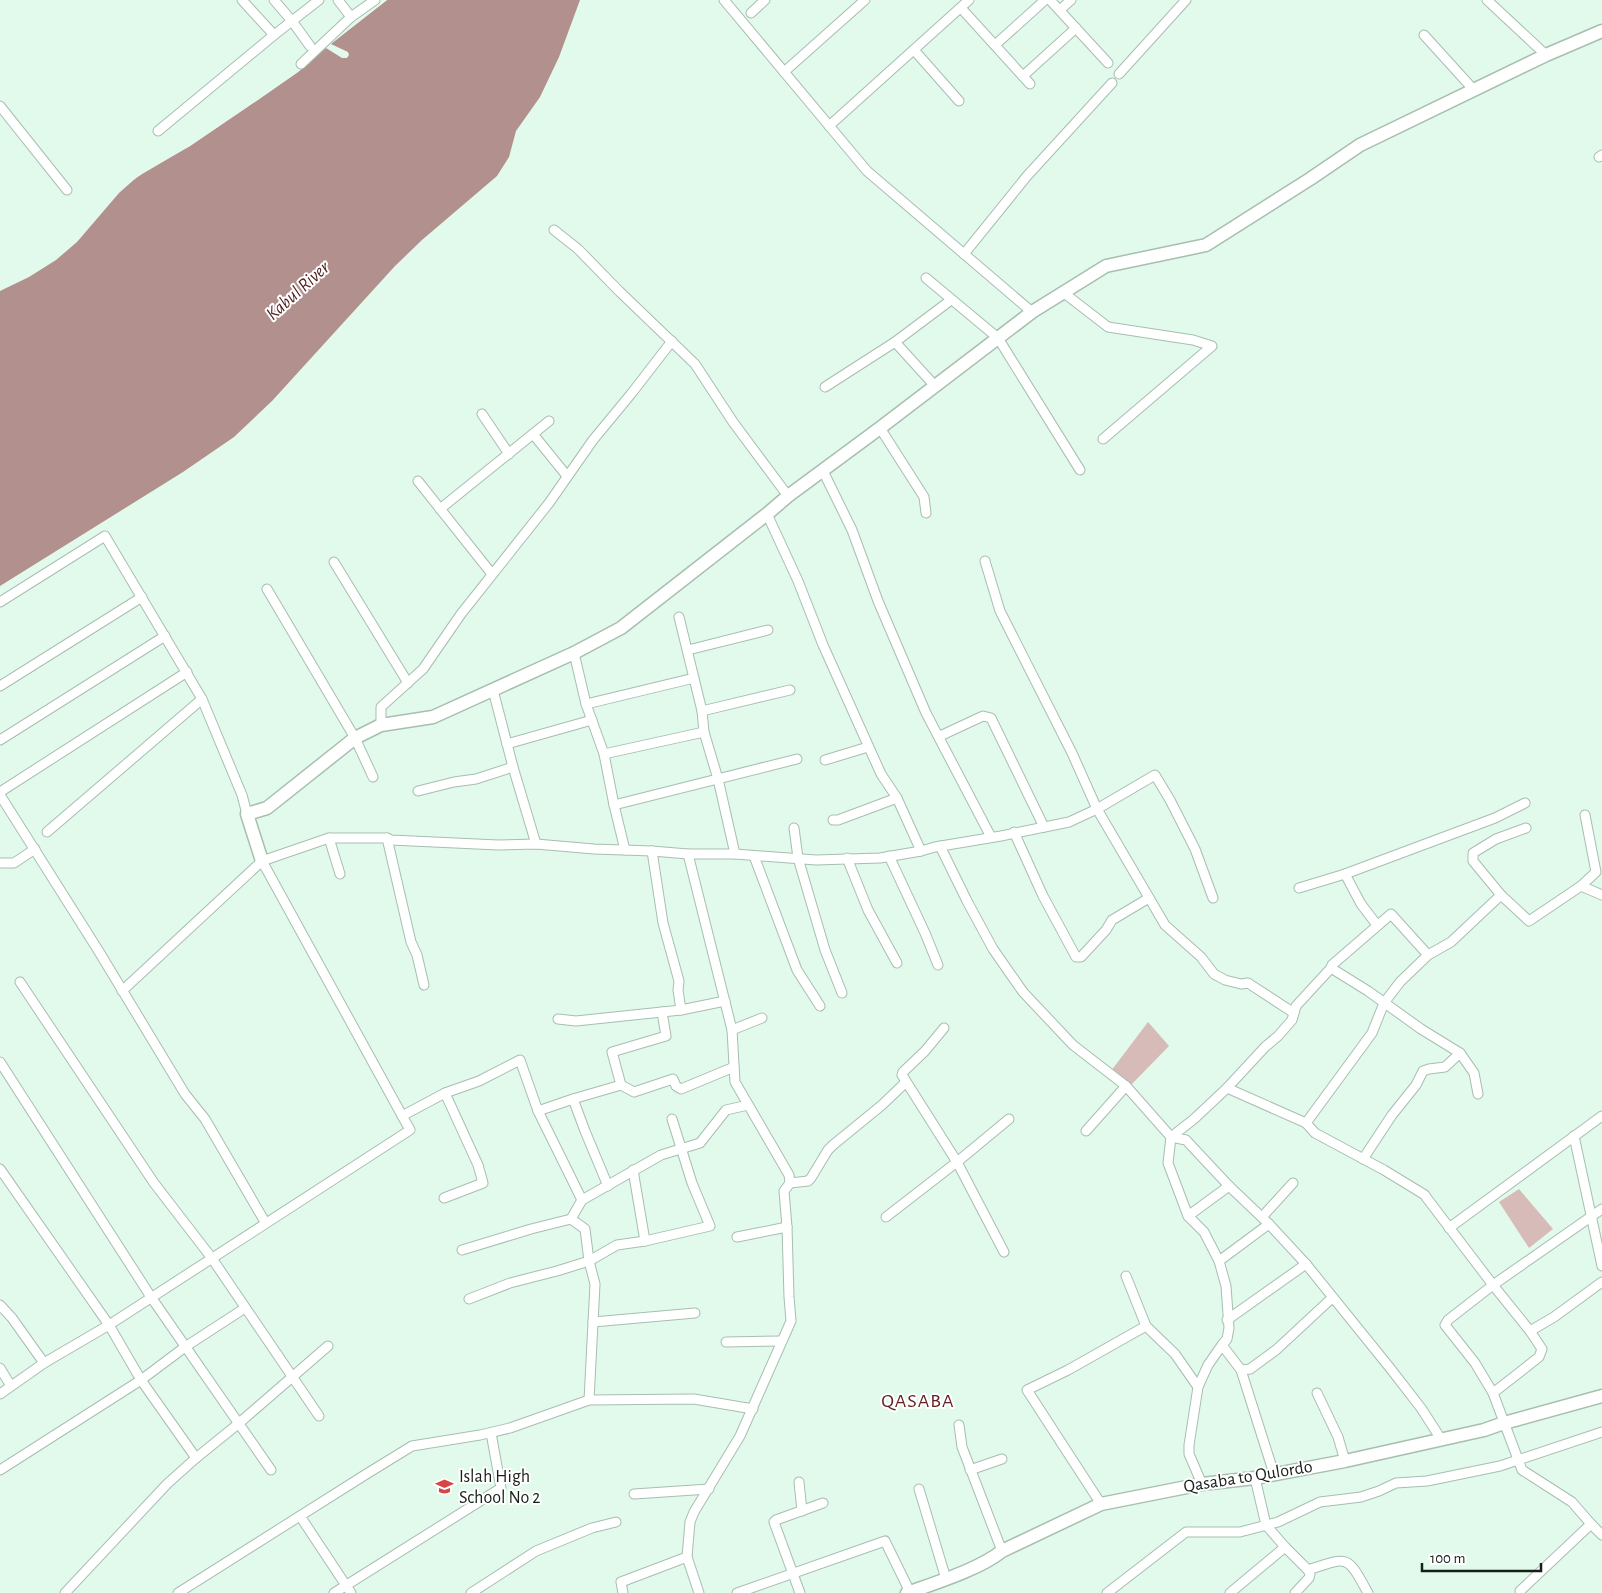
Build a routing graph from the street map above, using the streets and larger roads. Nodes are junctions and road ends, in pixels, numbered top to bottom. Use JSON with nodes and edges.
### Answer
{"nodes":[{"id":1,"x":242,"y":0,"type":"edge"},
{"id":2,"x":274,"y":0,"type":"edge"},
{"id":3,"x":320,"y":0,"type":"edge"},
{"id":4,"x":338,"y":0,"type":"edge"},
{"id":5,"x":375,"y":0,"type":"edge"},
{"id":6,"x":724,"y":0,"type":"edge"},
{"id":7,"x":765,"y":0,"type":"edge"},
{"id":8,"x":865,"y":0,"type":"edge"},
{"id":9,"x":969,"y":0,"type":"edge"},
{"id":10,"x":1046,"y":0,"type":"edge"},
{"id":11,"x":1050,"y":0,"type":"edge"},
{"id":12,"x":1071,"y":0,"type":"edge"},
{"id":13,"x":1186,"y":0,"type":"edge"},
{"id":14,"x":1487,"y":0,"type":"edge"},
{"id":15,"x":961,"y":8,"type":"junction"},
{"id":16,"x":1060,"y":10,"type":"junction"},
{"id":17,"x":751,"y":13,"type":"dead end"},
{"id":18,"x":351,"y":17,"type":"junction"},
{"id":19,"x":292,"y":21,"type":"junction"},
{"id":20,"x":1076,"y":28,"type":"junction"},
{"id":21,"x":274,"y":35,"type":"junction"},
{"id":22,"x":1424,"y":35,"type":"dead end"},
{"id":23,"x":1600,"y":36,"type":"edge"},
{"id":24,"x":995,"y":45,"type":"junction"},
{"id":25,"x":310,"y":46,"type":"dead end"},
{"id":26,"x":914,"y":50,"type":"junction"},
{"id":27,"x":1546,"y":54,"type":"junction"},
{"id":28,"x":1108,"y":63,"type":"dead end"},
{"id":29,"x":301,"y":64,"type":"dead end"},
{"id":30,"x":784,"y":72,"type":"junction"},
{"id":31,"x":1119,"y":74,"type":"dead end"},
{"id":32,"x":1023,"y":76,"type":"junction"},
{"id":33,"x":1112,"y":83,"type":"dead end"},
{"id":34,"x":1030,"y":84,"type":"dead end"},
{"id":35,"x":1473,"y":90,"type":"junction"},
{"id":36,"x":959,"y":101,"type":"dead end"},
{"id":37,"x":0,"y":106,"type":"edge"},
{"id":38,"x":829,"y":126,"type":"junction"},
{"id":39,"x":158,"y":131,"type":"dead end"},
{"id":40,"x":67,"y":190,"type":"dead end"},
{"id":41,"x":554,"y":230,"type":"dead end"},
{"id":42,"x":964,"y":254,"type":"junction"},
{"id":43,"x":926,"y":278,"type":"dead end"},
{"id":44,"x":1064,"y":293,"type":"junction"},
{"id":45,"x":951,"y":300,"type":"junction"},
{"id":46,"x":1032,"y":312,"type":"junction"},
{"id":47,"x":998,"y":338,"type":"junction"},
{"id":48,"x":672,"y":341,"type":"junction"},
{"id":49,"x":895,"y":342,"type":"junction"},
{"id":50,"x":935,"y":386,"type":"junction"},
{"id":51,"x":825,"y":387,"type":"dead end"},
{"id":52,"x":482,"y":414,"type":"dead end"},
{"id":53,"x":549,"y":421,"type":"dead end"},
{"id":54,"x":880,"y":428,"type":"junction"},
{"id":55,"x":533,"y":434,"type":"junction"},
{"id":56,"x":1103,"y":439,"type":"dead end"},
{"id":57,"x":509,"y":454,"type":"junction"},
{"id":58,"x":1080,"y":470,"type":"dead end"},
{"id":59,"x":822,"y":471,"type":"junction"},
{"id":60,"x":567,"y":476,"type":"junction"},
{"id":61,"x":418,"y":481,"type":"dead end"},
{"id":62,"x":788,"y":496,"type":"junction"},
{"id":63,"x":440,"y":509,"type":"junction"},
{"id":64,"x":926,"y":513,"type":"dead end"},
{"id":65,"x":767,"y":514,"type":"junction"},
{"id":66,"x":334,"y":562,"type":"dead end"},
{"id":67,"x":986,"y":562,"type":"dead end"},
{"id":68,"x":492,"y":574,"type":"junction"},
{"id":69,"x":267,"y":589,"type":"dead end"},
{"id":70,"x":142,"y":597,"type":"junction"},
{"id":71,"x":0,"y":602,"type":"edge"},
{"id":72,"x":679,"y":617,"type":"dead end"},
{"id":73,"x":768,"y":630,"type":"dead end"},
{"id":74,"x":165,"y":636,"type":"junction"},
{"id":75,"x":688,"y":650,"type":"junction"},
{"id":76,"x":574,"y":653,"type":"junction"},
{"id":77,"x":187,"y":672,"type":"junction"},
{"id":78,"x":694,"y":678,"type":"junction"},
{"id":79,"x":408,"y":683,"type":"junction"},
{"id":80,"x":0,"y":686,"type":"edge"},
{"id":81,"x":493,"y":690,"type":"junction"},
{"id":82,"x":790,"y":690,"type":"dead end"},
{"id":83,"x":202,"y":699,"type":"junction"},
{"id":84,"x":586,"y":704,"type":"junction"},
{"id":85,"x":702,"y":711,"type":"junction"},
{"id":86,"x":592,"y":720,"type":"junction"},
{"id":87,"x":381,"y":725,"type":"junction"},
{"id":88,"x":704,"y":732,"type":"junction"},
{"id":89,"x":940,"y":736,"type":"junction"},
{"id":90,"x":355,"y":738,"type":"junction"},
{"id":91,"x":0,"y":740,"type":"edge"},
{"id":92,"x":507,"y":744,"type":"junction"},
{"id":93,"x":868,"y":747,"type":"junction"},
{"id":94,"x":604,"y":754,"type":"junction"},
{"id":95,"x":797,"y":759,"type":"dead end"},
{"id":96,"x":825,"y":760,"type":"dead end"},
{"id":97,"x":513,"y":767,"type":"junction"},
{"id":98,"x":373,"y":777,"type":"dead end"},
{"id":99,"x":718,"y":778,"type":"junction"},
{"id":100,"x":418,"y":791,"type":"dead end"},
{"id":101,"x":0,"y":793,"type":"edge"},
{"id":102,"x":897,"y":798,"type":"junction"},
{"id":103,"x":1525,"y":803,"type":"dead end"},
{"id":104,"x":614,"y":805,"type":"junction"},
{"id":105,"x":1097,"y":809,"type":"junction"},
{"id":106,"x":247,"y":814,"type":"junction"},
{"id":107,"x":1585,"y":815,"type":"dead end"},
{"id":108,"x":833,"y":820,"type":"dead end"},
{"id":109,"x":1044,"y":827,"type":"junction"},
{"id":110,"x":794,"y":828,"type":"dead end"},
{"id":111,"x":1526,"y":828,"type":"dead end"},
{"id":112,"x":47,"y":832,"type":"dead end"},
{"id":113,"x":1014,"y":832,"type":"junction"},
{"id":114,"x":991,"y":837,"type":"junction"},
{"id":115,"x":329,"y":838,"type":"junction"},
{"id":116,"x":387,"y":838,"type":"junction"},
{"id":117,"x":536,"y":844,"type":"junction"},
{"id":118,"x":940,"y":846,"type":"junction"},
{"id":119,"x":34,"y":849,"type":"junction"},
{"id":120,"x":625,"y":850,"type":"junction"},
{"id":121,"x":652,"y":851,"type":"junction"},
{"id":122,"x":921,"y":851,"type":"junction"},
{"id":123,"x":688,"y":854,"type":"junction"},
{"id":124,"x":736,"y":854,"type":"junction"},
{"id":125,"x":754,"y":856,"type":"junction"},
{"id":126,"x":889,"y":856,"type":"junction"},
{"id":127,"x":798,"y":858,"type":"junction"},
{"id":128,"x":847,"y":858,"type":"junction"},
{"id":129,"x":262,"y":861,"type":"junction"},
{"id":130,"x":0,"y":862,"type":"edge"},
{"id":131,"x":340,"y":874,"type":"dead end"},
{"id":132,"x":1345,"y":874,"type":"junction"},
{"id":133,"x":1581,"y":886,"type":"junction"},
{"id":134,"x":1299,"y":888,"type":"dead end"},
{"id":135,"x":1501,"y":895,"type":"junction"},
{"id":136,"x":1602,"y":895,"type":"edge"},
{"id":137,"x":1149,"y":898,"type":"junction"},
{"id":138,"x":1213,"y":898,"type":"dead end"},
{"id":139,"x":1377,"y":925,"type":"junction"},
{"id":140,"x":1428,"y":955,"type":"junction"},
{"id":141,"x":896,"y":963,"type":"dead end"},
{"id":142,"x":938,"y":965,"type":"dead end"},
{"id":143,"x":1331,"y":968,"type":"junction"},
{"id":144,"x":20,"y":982,"type":"dead end"},
{"id":145,"x":424,"y":985,"type":"dead end"},
{"id":146,"x":122,"y":991,"type":"junction"},
{"id":147,"x":842,"y":993,"type":"dead end"},
{"id":148,"x":725,"y":1000,"type":"junction"},
{"id":149,"x":1384,"y":1003,"type":"junction"},
{"id":150,"x":820,"y":1006,"type":"dead end"},
{"id":151,"x":681,"y":1010,"type":"junction"},
{"id":152,"x":662,"y":1012,"type":"junction"},
{"id":153,"x":1294,"y":1013,"type":"junction"},
{"id":154,"x":762,"y":1018,"type":"dead end"},
{"id":155,"x":558,"y":1019,"type":"dead end"},
{"id":156,"x":944,"y":1028,"type":"dead end"},
{"id":157,"x":732,"y":1030,"type":"junction"},
{"id":158,"x":1460,"y":1053,"type":"junction"},
{"id":159,"x":0,"y":1062,"type":"edge"},
{"id":160,"x":734,"y":1067,"type":"junction"},
{"id":161,"x":906,"y":1082,"type":"junction"},
{"id":162,"x":621,"y":1085,"type":"junction"},
{"id":163,"x":1126,"y":1086,"type":"junction"},
{"id":164,"x":1227,"y":1088,"type":"junction"},
{"id":165,"x":445,"y":1093,"type":"junction"},
{"id":166,"x":1478,"y":1094,"type":"dead end"},
{"id":167,"x":573,"y":1099,"type":"junction"},
{"id":168,"x":748,"y":1105,"type":"junction"},
{"id":169,"x":538,"y":1111,"type":"junction"},
{"id":170,"x":402,"y":1116,"type":"junction"},
{"id":171,"x":1602,"y":1116,"type":"edge"},
{"id":172,"x":1009,"y":1118,"type":"dead end"},
{"id":173,"x":672,"y":1119,"type":"dead end"},
{"id":174,"x":1306,"y":1123,"type":"junction"},
{"id":175,"x":1086,"y":1131,"type":"dead end"},
{"id":176,"x":1574,"y":1136,"type":"junction"},
{"id":177,"x":1171,"y":1137,"type":"junction"},
{"id":178,"x":681,"y":1149,"type":"junction"},
{"id":179,"x":1363,"y":1159,"type":"junction"},
{"id":180,"x":957,"y":1162,"type":"junction"},
{"id":181,"x":0,"y":1169,"type":"edge"},
{"id":182,"x":633,"y":1170,"type":"junction"},
{"id":183,"x":1293,"y":1182,"type":"dead end"},
{"id":184,"x":790,"y":1183,"type":"junction"},
{"id":185,"x":608,"y":1186,"type":"junction"},
{"id":186,"x":1229,"y":1186,"type":"junction"},
{"id":187,"x":444,"y":1198,"type":"dead end"},
{"id":188,"x":582,"y":1200,"type":"junction"},
{"id":189,"x":1602,"y":1209,"type":"edge"},
{"id":190,"x":1188,"y":1216,"type":"junction"},
{"id":191,"x":1591,"y":1216,"type":"junction"},
{"id":192,"x":886,"y":1217,"type":"dead end"},
{"id":193,"x":572,"y":1219,"type":"junction"},
{"id":194,"x":1266,"y":1220,"type":"junction"},
{"id":195,"x":265,"y":1222,"type":"junction"},
{"id":196,"x":788,"y":1227,"type":"junction"},
{"id":197,"x":1449,"y":1228,"type":"junction"},
{"id":198,"x":737,"y":1237,"type":"dead end"},
{"id":199,"x":645,"y":1241,"type":"junction"},
{"id":200,"x":462,"y":1250,"type":"dead end"},
{"id":201,"x":1004,"y":1252,"type":"dead end"},
{"id":202,"x":211,"y":1257,"type":"junction"},
{"id":203,"x":590,"y":1261,"type":"junction"},
{"id":204,"x":1219,"y":1261,"type":"junction"},
{"id":205,"x":1306,"y":1264,"type":"junction"},
{"id":206,"x":1602,"y":1266,"type":"edge"},
{"id":207,"x":1126,"y":1276,"type":"dead end"},
{"id":208,"x":1602,"y":1282,"type":"edge"},
{"id":209,"x":1493,"y":1285,"type":"junction"},
{"id":210,"x":150,"y":1298,"type":"junction"},
{"id":211,"x":1332,"y":1298,"type":"junction"},
{"id":212,"x":469,"y":1299,"type":"dead end"},
{"id":213,"x":0,"y":1305,"type":"edge"},
{"id":214,"x":245,"y":1308,"type":"junction"},
{"id":215,"x":695,"y":1313,"type":"dead end"},
{"id":216,"x":1227,"y":1320,"type":"junction"},
{"id":217,"x":593,"y":1322,"type":"junction"},
{"id":218,"x":109,"y":1324,"type":"junction"},
{"id":219,"x":1146,"y":1326,"type":"junction"},
{"id":220,"x":1530,"y":1331,"type":"junction"},
{"id":221,"x":726,"y":1342,"type":"dead end"},
{"id":222,"x":782,"y":1342,"type":"junction"},
{"id":223,"x":1222,"y":1345,"type":"junction"},
{"id":224,"x":328,"y":1346,"type":"dead end"},
{"id":225,"x":185,"y":1347,"type":"junction"},
{"id":226,"x":44,"y":1363,"type":"junction"},
{"id":227,"x":0,"y":1368,"type":"edge"},
{"id":228,"x":1241,"y":1370,"type":"junction"},
{"id":229,"x":292,"y":1378,"type":"junction"},
{"id":230,"x":141,"y":1380,"type":"junction"},
{"id":231,"x":11,"y":1386,"type":"junction"},
{"id":232,"x":1198,"y":1388,"type":"junction"},
{"id":233,"x":1317,"y":1393,"type":"dead end"},
{"id":234,"x":1493,"y":1393,"type":"junction"},
{"id":235,"x":0,"y":1394,"type":"edge"},
{"id":236,"x":1602,"y":1396,"type":"edge"},
{"id":237,"x":589,"y":1400,"type":"junction"},
{"id":238,"x":753,"y":1409,"type":"junction"},
{"id":239,"x":319,"y":1416,"type":"dead end"},
{"id":240,"x":1504,"y":1423,"type":"junction"},
{"id":241,"x":238,"y":1424,"type":"junction"},
{"id":242,"x":959,"y":1425,"type":"dead end"},
{"id":243,"x":1602,"y":1432,"type":"edge"},
{"id":244,"x":491,"y":1433,"type":"junction"},
{"id":245,"x":1441,"y":1439,"type":"junction"},
{"id":246,"x":196,"y":1458,"type":"junction"},
{"id":247,"x":1002,"y":1459,"type":"dead end"},
{"id":248,"x":1518,"y":1460,"type":"junction"},
{"id":249,"x":1345,"y":1461,"type":"junction"},
{"id":250,"x":0,"y":1470,"type":"edge"},
{"id":251,"x":271,"y":1470,"type":"dead end"},
{"id":252,"x":970,"y":1470,"type":"junction"},
{"id":253,"x":1274,"y":1474,"type":"junction"},
{"id":254,"x":1255,"y":1478,"type":"junction"},
{"id":255,"x":799,"y":1482,"type":"dead end"},
{"id":256,"x":1202,"y":1484,"type":"junction"},
{"id":257,"x":709,"y":1489,"type":"junction"},
{"id":258,"x":919,"y":1489,"type":"dead end"},
{"id":259,"x":634,"y":1494,"type":"dead end"},
{"id":260,"x":823,"y":1503,"type":"dead end"},
{"id":261,"x":1101,"y":1504,"type":"junction"},
{"id":262,"x":802,"y":1511,"type":"junction"},
{"id":263,"x":300,"y":1516,"type":"junction"},
{"id":264,"x":616,"y":1522,"type":"dead end"},
{"id":265,"x":1591,"y":1524,"type":"junction"},
{"id":266,"x":1266,"y":1525,"type":"junction"},
{"id":267,"x":1602,"y":1535,"type":"edge"},
{"id":268,"x":1285,"y":1547,"type":"junction"},
{"id":269,"x":1002,"y":1551,"type":"junction"},
{"id":270,"x":687,"y":1557,"type":"junction"},
{"id":271,"x":1308,"y":1570,"type":"junction"},
{"id":272,"x":792,"y":1572,"type":"junction"},
{"id":273,"x":946,"y":1579,"type":"junction"},
{"id":274,"x":348,"y":1589,"type":"edge"},
{"id":275,"x":1520,"y":1591,"type":"dead end"},
{"id":276,"x":909,"y":1592,"type":"edge"},
{"id":277,"x":65,"y":1593,"type":"edge"},
{"id":278,"x":178,"y":1593,"type":"edge"},
{"id":279,"x":334,"y":1593,"type":"edge"},
{"id":280,"x":471,"y":1593,"type":"edge"},
{"id":281,"x":623,"y":1593,"type":"edge"},
{"id":282,"x":699,"y":1593,"type":"edge"},
{"id":283,"x":737,"y":1593,"type":"edge"},
{"id":284,"x":800,"y":1593,"type":"edge"},
{"id":285,"x":1107,"y":1593,"type":"edge"},
{"id":286,"x":1230,"y":1593,"type":"edge"},
{"id":287,"x":1296,"y":1593,"type":"edge"},
{"id":288,"x":1368,"y":1593,"type":"edge"}],
"edges":[{"from":1,"to":21,"type":"street"},
{"from":2,"to":19,"type":"street"},
{"from":3,"to":19,"type":"street"},
{"from":4,"to":18,"type":"street"},
{"from":5,"to":18,"type":"street"},
{"from":6,"to":30,"type":"street"},
{"from":7,"to":17,"type":"street"},
{"from":8,"to":30,"type":"street"},
{"from":9,"to":15,"type":"street"},
{"from":10,"to":24,"type":"street"},
{"from":11,"to":16,"type":"street"},
{"from":12,"to":16,"type":"street"},
{"from":13,"to":31,"type":"street"},
{"from":14,"to":27,"type":"street"},
{"from":15,"to":24,"type":"street"},
{"from":15,"to":26,"type":"street"},
{"from":16,"to":20,"type":"street"},
{"from":18,"to":29,"type":"street"},
{"from":19,"to":21,"type":"street"},
{"from":19,"to":25,"type":"street"},
{"from":20,"to":28,"type":"street"},
{"from":20,"to":32,"type":"street"},
{"from":21,"to":39,"type":"street"},
{"from":22,"to":35,"type":"street"},
{"from":23,"to":27,"type":"street"},
{"from":24,"to":32,"type":"street"},
{"from":26,"to":36,"type":"street"},
{"from":26,"to":38,"type":"street"},
{"from":27,"to":35,"type":"street"},
{"from":30,"to":38,"type":"street"},
{"from":32,"to":34,"type":"street"},
{"from":33,"to":42,"type":"street"},
{"from":35,"to":44,"type":"street"},
{"from":37,"to":40,"type":"street"},
{"from":38,"to":42,"type":"street"},
{"from":41,"to":48,"type":"street"},
{"from":42,"to":46,"type":"street"},
{"from":43,"to":45,"type":"street"},
{"from":44,"to":46,"type":"street"},
{"from":44,"to":56,"type":"street"},
{"from":45,"to":47,"type":"street"},
{"from":45,"to":49,"type":"street"},
{"from":46,"to":47,"type":"street"},
{"from":47,"to":50,"type":"street"},
{"from":47,"to":58,"type":"street"},
{"from":48,"to":60,"type":"street"},
{"from":48,"to":62,"type":"street"},
{"from":49,"to":50,"type":"street"},
{"from":49,"to":51,"type":"street"},
{"from":50,"to":54,"type":"street"},
{"from":52,"to":57,"type":"street"},
{"from":53,"to":55,"type":"street"},
{"from":54,"to":59,"type":"street"},
{"from":54,"to":64,"type":"street"},
{"from":55,"to":57,"type":"street"},
{"from":55,"to":60,"type":"street"},
{"from":57,"to":63,"type":"street"},
{"from":59,"to":62,"type":"street"},
{"from":59,"to":89,"type":"street"},
{"from":60,"to":68,"type":"street"},
{"from":61,"to":63,"type":"street"},
{"from":62,"to":65,"type":"street"},
{"from":63,"to":68,"type":"street"},
{"from":65,"to":76,"type":"street"},
{"from":65,"to":93,"type":"street"},
{"from":66,"to":79,"type":"street"},
{"from":67,"to":105,"type":"street"},
{"from":68,"to":79,"type":"street"},
{"from":69,"to":90,"type":"street"},
{"from":70,"to":71,"type":"street"},
{"from":70,"to":74,"type":"street"},
{"from":70,"to":80,"type":"street"},
{"from":72,"to":75,"type":"street"},
{"from":73,"to":75,"type":"street"},
{"from":74,"to":77,"type":"street"},
{"from":74,"to":91,"type":"street"},
{"from":75,"to":78,"type":"street"},
{"from":76,"to":81,"type":"street"},
{"from":76,"to":84,"type":"street"},
{"from":77,"to":83,"type":"street"},
{"from":77,"to":101,"type":"street"},
{"from":78,"to":84,"type":"street"},
{"from":78,"to":85,"type":"street"},
{"from":79,"to":87,"type":"street"},
{"from":81,"to":87,"type":"street"},
{"from":81,"to":92,"type":"street"},
{"from":82,"to":85,"type":"street"},
{"from":83,"to":106,"type":"street"},
{"from":83,"to":112,"type":"street"},
{"from":84,"to":86,"type":"street"},
{"from":85,"to":88,"type":"street"},
{"from":86,"to":92,"type":"street"},
{"from":86,"to":94,"type":"street"},
{"from":87,"to":90,"type":"street"},
{"from":88,"to":94,"type":"street"},
{"from":88,"to":99,"type":"street"},
{"from":89,"to":109,"type":"street"},
{"from":89,"to":114,"type":"street"},
{"from":90,"to":98,"type":"street"},
{"from":90,"to":106,"type":"street"},
{"from":92,"to":97,"type":"street"},
{"from":93,"to":96,"type":"street"},
{"from":93,"to":102,"type":"street"},
{"from":94,"to":104,"type":"street"},
{"from":95,"to":99,"type":"street"},
{"from":97,"to":100,"type":"street"},
{"from":97,"to":117,"type":"street"},
{"from":99,"to":104,"type":"street"},
{"from":99,"to":124,"type":"street"},
{"from":101,"to":119,"type":"street"},
{"from":102,"to":108,"type":"street"},
{"from":102,"to":122,"type":"street"},
{"from":103,"to":132,"type":"street"},
{"from":104,"to":120,"type":"street"},
{"from":105,"to":109,"type":"street"},
{"from":105,"to":137,"type":"street"},
{"from":105,"to":138,"type":"street"},
{"from":106,"to":129,"type":"street"},
{"from":107,"to":133,"type":"street"},
{"from":109,"to":113,"type":"street"},
{"from":110,"to":127,"type":"street"},
{"from":111,"to":135,"type":"street"},
{"from":113,"to":114,"type":"street"},
{"from":113,"to":137,"type":"street"},
{"from":114,"to":118,"type":"street"},
{"from":115,"to":116,"type":"street"},
{"from":115,"to":129,"type":"street"},
{"from":115,"to":131,"type":"street"},
{"from":116,"to":117,"type":"street"},
{"from":116,"to":145,"type":"street"},
{"from":117,"to":120,"type":"street"},
{"from":118,"to":122,"type":"street"},
{"from":118,"to":163,"type":"street"},
{"from":119,"to":130,"type":"street"},
{"from":119,"to":146,"type":"street"},
{"from":120,"to":121,"type":"street"},
{"from":121,"to":123,"type":"street"},
{"from":121,"to":151,"type":"street"},
{"from":122,"to":126,"type":"street"},
{"from":123,"to":124,"type":"street"},
{"from":123,"to":148,"type":"street"},
{"from":124,"to":125,"type":"street"},
{"from":125,"to":127,"type":"street"},
{"from":125,"to":150,"type":"street"},
{"from":126,"to":128,"type":"street"},
{"from":126,"to":142,"type":"street"},
{"from":127,"to":128,"type":"street"},
{"from":127,"to":147,"type":"street"},
{"from":128,"to":141,"type":"street"},
{"from":129,"to":146,"type":"street"},
{"from":129,"to":170,"type":"street"},
{"from":132,"to":134,"type":"street"},
{"from":132,"to":139,"type":"street"},
{"from":133,"to":135,"type":"street"},
{"from":133,"to":136,"type":"street"},
{"from":135,"to":140,"type":"street"},
{"from":137,"to":153,"type":"street"},
{"from":139,"to":140,"type":"street"},
{"from":139,"to":143,"type":"street"},
{"from":140,"to":149,"type":"street"},
{"from":143,"to":149,"type":"street"},
{"from":143,"to":153,"type":"street"},
{"from":144,"to":202,"type":"street"},
{"from":146,"to":195,"type":"street"},
{"from":148,"to":151,"type":"street"},
{"from":148,"to":157,"type":"street"},
{"from":149,"to":158,"type":"street"},
{"from":149,"to":174,"type":"street"},
{"from":151,"to":152,"type":"street"},
{"from":152,"to":155,"type":"street"},
{"from":152,"to":162,"type":"street"},
{"from":153,"to":164,"type":"street"},
{"from":154,"to":157,"type":"street"},
{"from":156,"to":161,"type":"street"},
{"from":157,"to":160,"type":"street"},
{"from":158,"to":166,"type":"street"},
{"from":158,"to":179,"type":"street"},
{"from":159,"to":210,"type":"street"},
{"from":160,"to":162,"type":"street"},
{"from":160,"to":168,"type":"street"},
{"from":161,"to":180,"type":"street"},
{"from":161,"to":184,"type":"street"},
{"from":162,"to":167,"type":"street"},
{"from":163,"to":175,"type":"street"},
{"from":163,"to":177,"type":"street"},
{"from":164,"to":174,"type":"street"},
{"from":164,"to":177,"type":"street"},
{"from":165,"to":169,"type":"street"},
{"from":165,"to":170,"type":"street"},
{"from":165,"to":187,"type":"street"},
{"from":167,"to":169,"type":"street"},
{"from":167,"to":185,"type":"street"},
{"from":168,"to":178,"type":"street"},
{"from":168,"to":184,"type":"street"},
{"from":169,"to":188,"type":"street"},
{"from":170,"to":195,"type":"street"},
{"from":171,"to":176,"type":"street"},
{"from":172,"to":180,"type":"street"},
{"from":173,"to":178,"type":"street"},
{"from":174,"to":179,"type":"street"},
{"from":176,"to":191,"type":"street"},
{"from":176,"to":197,"type":"street"},
{"from":177,"to":186,"type":"street"},
{"from":177,"to":190,"type":"street"},
{"from":178,"to":182,"type":"street"},
{"from":178,"to":199,"type":"street"},
{"from":179,"to":197,"type":"street"},
{"from":180,"to":192,"type":"street"},
{"from":180,"to":201,"type":"street"},
{"from":181,"to":218,"type":"street"},
{"from":182,"to":185,"type":"street"},
{"from":182,"to":199,"type":"street"},
{"from":183,"to":194,"type":"street"},
{"from":184,"to":196,"type":"street"},
{"from":185,"to":188,"type":"street"},
{"from":186,"to":190,"type":"street"},
{"from":186,"to":194,"type":"street"},
{"from":188,"to":193,"type":"street"},
{"from":189,"to":191,"type":"street"},
{"from":190,"to":204,"type":"street"},
{"from":191,"to":206,"type":"street"},
{"from":191,"to":209,"type":"street"},
{"from":193,"to":200,"type":"street"},
{"from":193,"to":203,"type":"street"},
{"from":194,"to":204,"type":"street"},
{"from":194,"to":205,"type":"street"},
{"from":195,"to":202,"type":"street"},
{"from":196,"to":198,"type":"street"},
{"from":196,"to":222,"type":"street"},
{"from":197,"to":209,"type":"street"},
{"from":199,"to":203,"type":"street"},
{"from":202,"to":210,"type":"street"},
{"from":202,"to":214,"type":"street"},
{"from":203,"to":212,"type":"street"},
{"from":203,"to":217,"type":"street"},
{"from":204,"to":216,"type":"street"},
{"from":205,"to":211,"type":"street"},
{"from":205,"to":216,"type":"street"},
{"from":207,"to":219,"type":"street"},
{"from":208,"to":220,"type":"street"},
{"from":209,"to":220,"type":"street"},
{"from":209,"to":234,"type":"street"},
{"from":210,"to":218,"type":"street"},
{"from":210,"to":225,"type":"street"},
{"from":211,"to":228,"type":"street"},
{"from":211,"to":245,"type":"street"},
{"from":213,"to":226,"type":"street"},
{"from":214,"to":225,"type":"street"},
{"from":214,"to":229,"type":"street"},
{"from":215,"to":217,"type":"street"},
{"from":216,"to":223,"type":"street"},
{"from":217,"to":237,"type":"street"},
{"from":218,"to":226,"type":"street"},
{"from":218,"to":230,"type":"street"},
{"from":219,"to":232,"type":"street"},
{"from":219,"to":261,"type":"street"},
{"from":220,"to":234,"type":"street"},
{"from":221,"to":222,"type":"street"},
{"from":222,"to":238,"type":"street"},
{"from":223,"to":228,"type":"street"},
{"from":223,"to":232,"type":"street"},
{"from":224,"to":229,"type":"street"},
{"from":225,"to":230,"type":"street"},
{"from":225,"to":241,"type":"street"},
{"from":226,"to":231,"type":"street"},
{"from":227,"to":231,"type":"street"},
{"from":228,"to":253,"type":"street"},
{"from":229,"to":239,"type":"street"},
{"from":229,"to":241,"type":"street"},
{"from":230,"to":246,"type":"street"},
{"from":230,"to":250,"type":"street"},
{"from":231,"to":235,"type":"street"},
{"from":232,"to":256,"type":"street"},
{"from":233,"to":249,"type":"street"},
{"from":234,"to":240,"type":"street"},
{"from":236,"to":240,"type":"street","name":"Qasaba to Qulordo"},
{"from":237,"to":238,"type":"street"},
{"from":237,"to":244,"type":"street"},
{"from":238,"to":257,"type":"street"},
{"from":240,"to":245,"type":"street","name":"Qasaba to Qulordo"},
{"from":240,"to":248,"type":"street"},
{"from":241,"to":246,"type":"street"},
{"from":241,"to":251,"type":"street"},
{"from":242,"to":252,"type":"street"},
{"from":243,"to":248,"type":"street"},
{"from":244,"to":263,"type":"street"},
{"from":244,"to":274,"type":"street"},
{"from":245,"to":249,"type":"street","name":"Qasaba to Qulordo"},
{"from":246,"to":277,"type":"street"},
{"from":247,"to":252,"type":"street"},
{"from":248,"to":265,"type":"street"},
{"from":248,"to":266,"type":"street"},
{"from":249,"to":253,"type":"street","name":"Qasaba to Qulordo"},
{"from":252,"to":269,"type":"street"},
{"from":253,"to":254,"type":"street","name":"Qasaba to Qulordo"},
{"from":254,"to":256,"type":"street","name":"Qasaba to Qulordo"},
{"from":254,"to":266,"type":"street"},
{"from":255,"to":262,"type":"street"},
{"from":256,"to":261,"type":"street","name":"Qasaba to Qulordo"},
{"from":257,"to":259,"type":"street"},
{"from":257,"to":270,"type":"street"},
{"from":258,"to":273,"type":"street"},
{"from":260,"to":262,"type":"street"},
{"from":261,"to":269,"type":"street","name":"Qasaba to Qulordo"},
{"from":262,"to":272,"type":"street"},
{"from":263,"to":274,"type":"street"},
{"from":263,"to":278,"type":"street"},
{"from":264,"to":280,"type":"street"},
{"from":265,"to":267,"type":"street"},
{"from":265,"to":275,"type":"street"},
{"from":266,"to":268,"type":"street"},
{"from":266,"to":285,"type":"street"},
{"from":268,"to":271,"type":"street"},
{"from":268,"to":286,"type":"street"},
{"from":269,"to":273,"type":"street","name":"Qasaba to Qulordo"},
{"from":270,"to":281,"type":"street"},
{"from":270,"to":282,"type":"street"},
{"from":271,"to":287,"type":"street"},
{"from":271,"to":288,"type":"street"},
{"from":272,"to":276,"type":"street"},
{"from":272,"to":283,"type":"street"},
{"from":272,"to":284,"type":"street"},
{"from":273,"to":276,"type":"street","name":"Qasaba to Qulordo"},
{"from":274,"to":279,"type":"street"}]}
